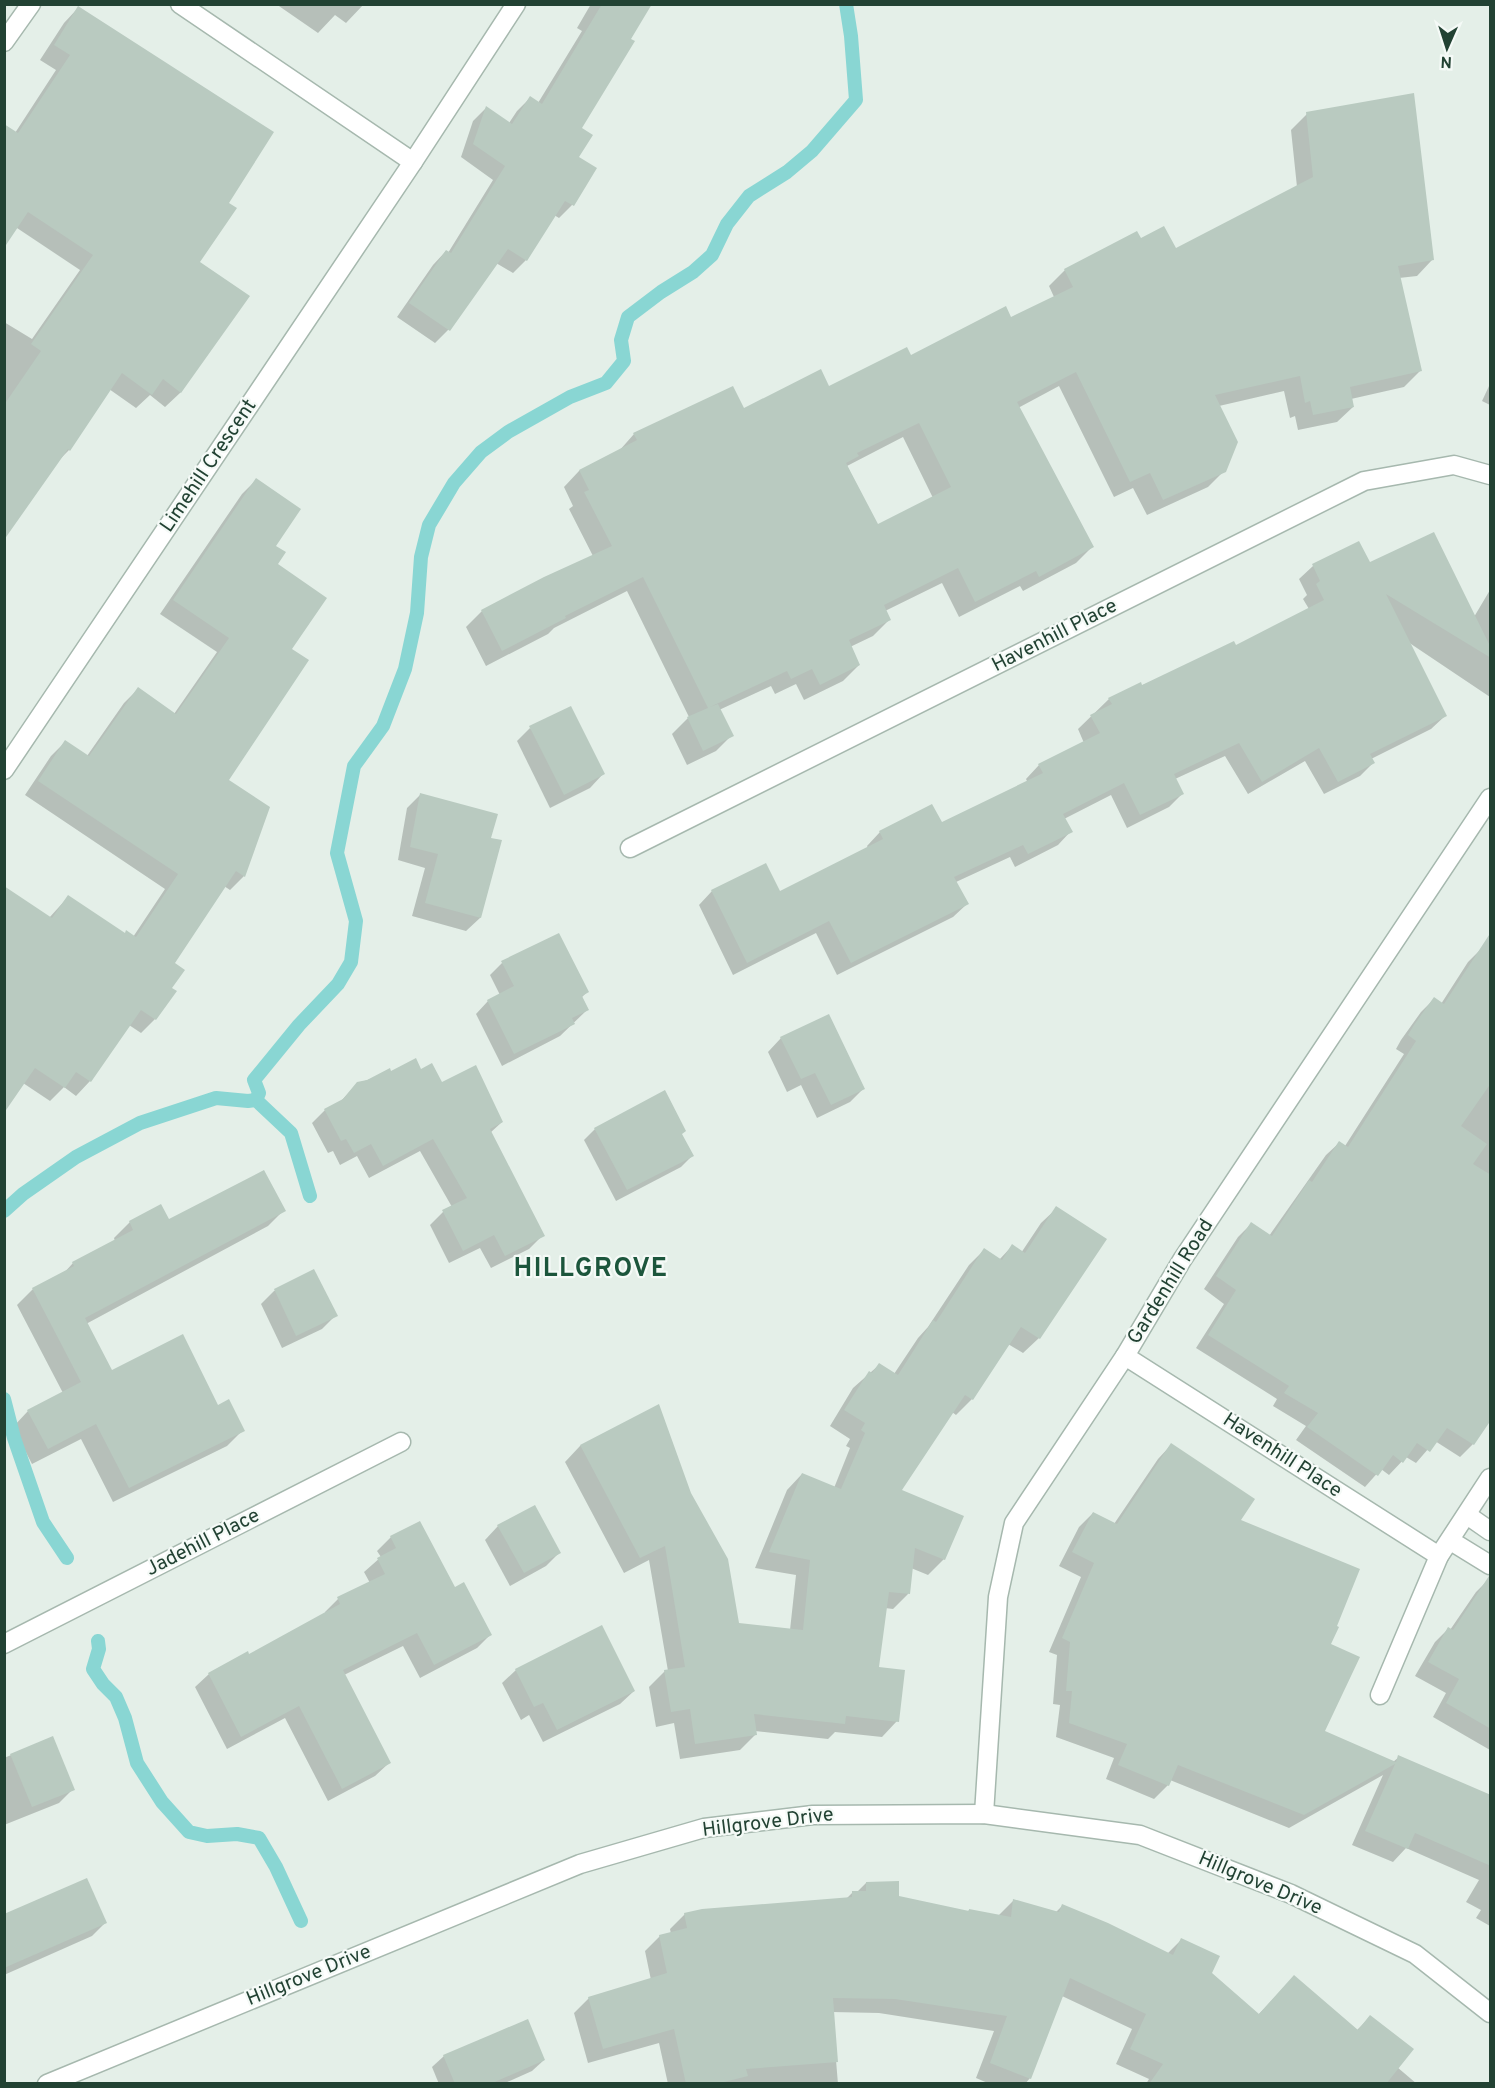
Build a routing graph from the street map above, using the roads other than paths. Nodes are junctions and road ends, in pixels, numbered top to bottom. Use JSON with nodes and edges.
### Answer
{"nodes":[{"id":1,"x":31,"y":4,"type":"edge"},
{"id":2,"x":180,"y":4,"type":"edge"},
{"id":3,"x":516,"y":4,"type":"edge"},
{"id":4,"x":4,"y":42,"type":"edge"},
{"id":5,"x":413,"y":162,"type":"junction"},
{"id":6,"x":1491,"y":475,"type":"edge"},
{"id":7,"x":4,"y":770,"type":"edge"},
{"id":8,"x":1491,"y":798,"type":"edge"},
{"id":9,"x":630,"y":848,"type":"dead end"},
{"id":10,"x":1125,"y":1356,"type":"junction"},
{"id":11,"x":401,"y":1442,"type":"dead end"},
{"id":12,"x":1491,"y":1478,"type":"edge"},
{"id":13,"x":1467,"y":1515,"type":"junction"},
{"id":14,"x":1491,"y":1531,"type":"edge"},
{"id":15,"x":1451,"y":1540,"type":"junction"},
{"id":16,"x":1439,"y":1556,"type":"junction"},
{"id":17,"x":1491,"y":1565,"type":"edge"},
{"id":18,"x":4,"y":1644,"type":"edge"},
{"id":19,"x":1380,"y":1695,"type":"dead end"},
{"id":20,"x":984,"y":1814,"type":"junction"},
{"id":21,"x":1491,"y":2013,"type":"edge"},
{"id":22,"x":47,"y":2084,"type":"edge"}],
"edges":[{"from":1,"to":4,"type":"street"},
{"from":2,"to":5,"type":"street"},
{"from":3,"to":5,"type":"street","name":"Limehill Crescent"},
{"from":5,"to":7,"type":"street","name":"Limehill Crescent"},
{"from":6,"to":9,"type":"street","name":"Havenhill Place"},
{"from":8,"to":10,"type":"street","name":"Gardenhill Road"},
{"from":10,"to":16,"type":"street","name":"Havenhill Place"},
{"from":10,"to":20,"type":"street","name":"Gardenhill Road"},
{"from":11,"to":18,"type":"street","name":"Jadehill Place"},
{"from":12,"to":13,"type":"street"},
{"from":13,"to":14,"type":"street"},
{"from":13,"to":15,"type":"street"},
{"from":15,"to":16,"type":"street"},
{"from":15,"to":17,"type":"street"},
{"from":16,"to":19,"type":"street"},
{"from":20,"to":21,"type":"street","name":"Hillgrove Drive"},
{"from":20,"to":22,"type":"street","name":"Hillgrove Drive"}]}
